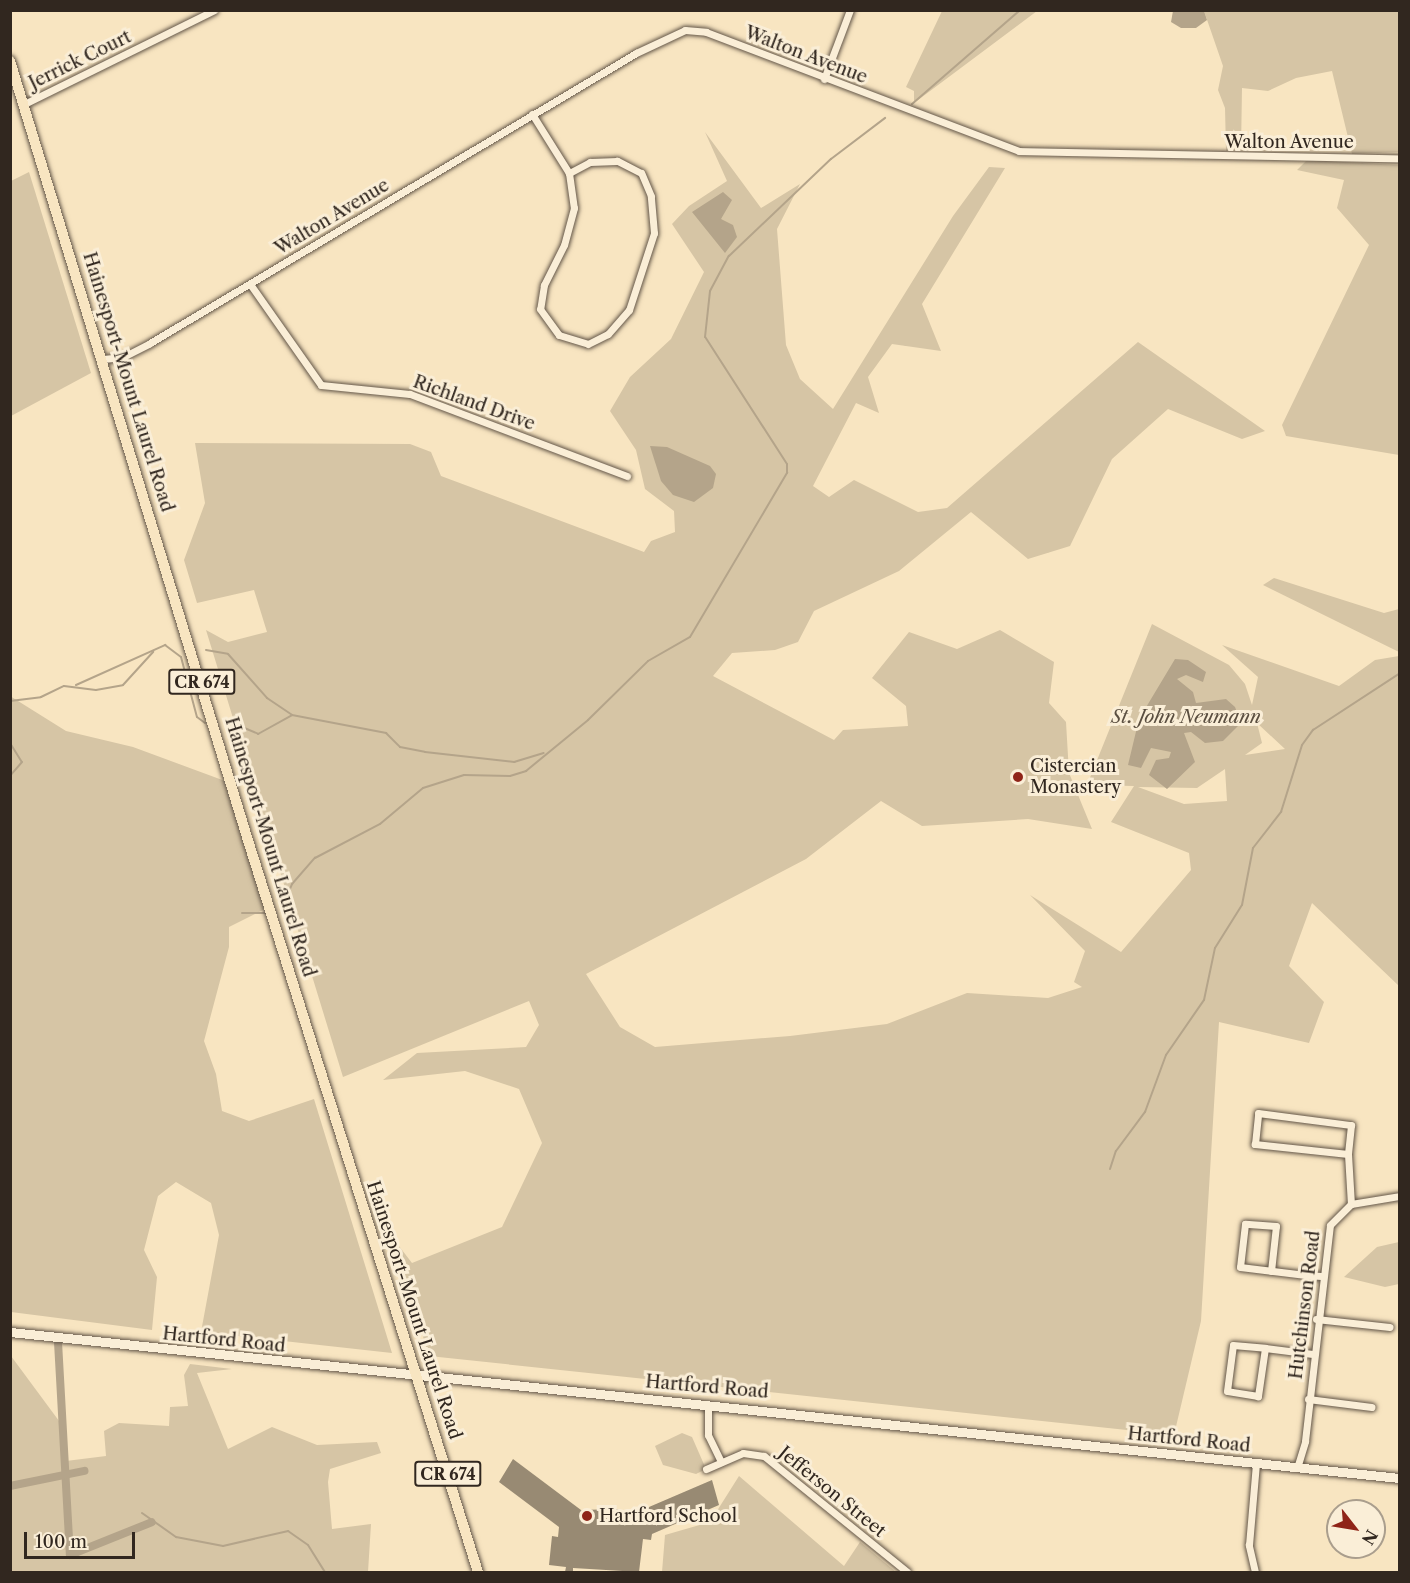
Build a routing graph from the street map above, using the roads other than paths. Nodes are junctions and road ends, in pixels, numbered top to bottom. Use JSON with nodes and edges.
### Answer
{"nodes":[{"id":1,"x":214,"y":10,"type":"edge"},
{"id":2,"x":850,"y":10,"type":"edge"},
{"id":3,"x":10,"y":61,"type":"edge"},
{"id":4,"x":824,"y":79,"type":"junction"},
{"id":5,"x":24,"y":104,"type":"junction"},
{"id":6,"x":532,"y":114,"type":"junction"},
{"id":7,"x":1400,"y":158,"type":"edge"},
{"id":8,"x":569,"y":173,"type":"junction"},
{"id":9,"x":250,"y":284,"type":"junction"},
{"id":10,"x":103,"y":359,"type":"junction"},
{"id":11,"x":627,"y":476,"type":"dead end"},
{"id":12,"x":1348,"y":1154,"type":"junction"},
{"id":13,"x":1400,"y":1196,"type":"edge"},
{"id":14,"x":1351,"y":1204,"type":"junction"},
{"id":15,"x":1271,"y":1271,"type":"junction"},
{"id":16,"x":1321,"y":1276,"type":"junction"},
{"id":17,"x":1316,"y":1319,"type":"junction"},
{"id":18,"x":1390,"y":1327,"type":"dead end"},
{"id":19,"x":10,"y":1332,"type":"edge"},
{"id":20,"x":1265,"y":1348,"type":"junction"},
{"id":21,"x":1313,"y":1354,"type":"junction"},
{"id":22,"x":418,"y":1376,"type":"junction"},
{"id":23,"x":1308,"y":1399,"type":"junction"},
{"id":24,"x":708,"y":1406,"type":"junction"},
{"id":25,"x":1371,"y":1407,"type":"dead end"},
{"id":26,"x":721,"y":1462,"type":"junction"},
{"id":27,"x":1256,"y":1464,"type":"junction"},
{"id":28,"x":1297,"y":1468,"type":"junction"},
{"id":29,"x":706,"y":1469,"type":"dead end"},
{"id":30,"x":1400,"y":1478,"type":"edge"},
{"id":31,"x":478,"y":1572,"type":"edge"},
{"id":32,"x":907,"y":1572,"type":"edge"},
{"id":33,"x":1255,"y":1572,"type":"edge"}],
"edges":[{"from":1,"to":5,"type":"street","name":"Jerrick Court"},
{"from":2,"to":4,"type":"street"},
{"from":3,"to":5,"type":"main road","name":"Hainesport-Mount Laurel Road","number":"CR 674"},
{"from":4,"to":6,"type":"street","name":"Walton Avenue"},
{"from":4,"to":7,"type":"street","name":"Walton Avenue"},
{"from":5,"to":10,"type":"main road","name":"Hainesport-Mount Laurel Road","number":"CR 674"},
{"from":6,"to":8,"type":"street"},
{"from":6,"to":9,"type":"street","name":"Walton Avenue"},
{"from":8,"to":8,"type":"street"},
{"from":9,"to":10,"type":"street","name":"Walton Avenue"},
{"from":9,"to":11,"type":"street","name":"Richland Drive"},
{"from":10,"to":22,"type":"main road","name":"Hainesport-Mount Laurel Road","number":"CR 674"},
{"from":12,"to":12,"type":"street"},
{"from":12,"to":14,"type":"street"},
{"from":13,"to":14,"type":"street"},
{"from":14,"to":16,"type":"street","name":"Hutchinson Road"},
{"from":15,"to":15,"type":"street"},
{"from":15,"to":16,"type":"street"},
{"from":16,"to":17,"type":"street","name":"Hutchinson Road"},
{"from":17,"to":18,"type":"street"},
{"from":17,"to":21,"type":"street","name":"Hutchinson Road"},
{"from":19,"to":22,"type":"street","name":"Hartford Road"},
{"from":20,"to":20,"type":"street"},
{"from":20,"to":21,"type":"street"},
{"from":21,"to":23,"type":"street","name":"Hutchinson Road"},
{"from":22,"to":24,"type":"street","name":"Hartford Road"},
{"from":22,"to":31,"type":"main road","name":"Hainesport-Mount Laurel Road","number":"CR 674"},
{"from":23,"to":25,"type":"street"},
{"from":23,"to":28,"type":"street","name":"Hutchinson Road"},
{"from":24,"to":26,"type":"street"},
{"from":24,"to":27,"type":"street","name":"Hartford Road"},
{"from":26,"to":29,"type":"street","name":"Jefferson Street"},
{"from":26,"to":32,"type":"street","name":"Jefferson Street"},
{"from":27,"to":28,"type":"street","name":"Hartford Road"},
{"from":27,"to":33,"type":"street"},
{"from":28,"to":30,"type":"street","name":"Hartford Road"}]}
